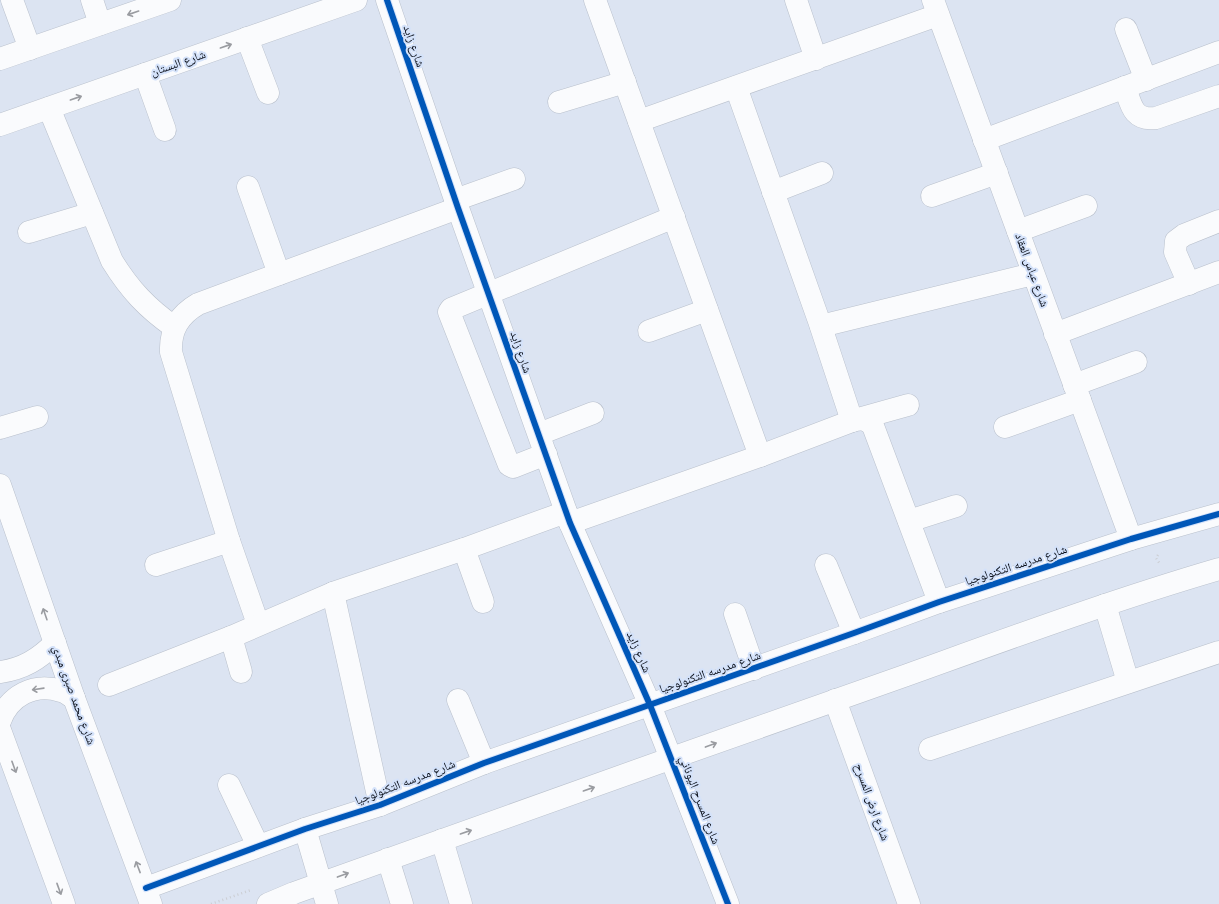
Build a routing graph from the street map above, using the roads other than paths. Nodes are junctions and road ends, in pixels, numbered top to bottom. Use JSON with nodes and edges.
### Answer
{"nodes":[{"id":1,"x":12,"y":0,"type":"edge"},
{"id":2,"x":92,"y":0,"type":"edge"},
{"id":3,"x":170,"y":0,"type":"edge"},
{"id":4,"x":356,"y":0,"type":"edge"},
{"id":5,"x":387,"y":0,"type":"edge"},
{"id":6,"x":595,"y":0,"type":"edge"},
{"id":7,"x":796,"y":0,"type":"edge"},
{"id":8,"x":936,"y":7,"type":"edge"},
{"id":9,"x":100,"y":24,"type":"junction"},
{"id":10,"x":1126,"y":29,"type":"dead end"},
{"id":11,"x":247,"y":38,"type":"junction"},
{"id":12,"x":30,"y":49,"type":"junction"},
{"id":13,"x":1219,"y":52,"type":"edge"},
{"id":14,"x":816,"y":58,"type":"junction"},
{"id":15,"x":0,"y":59,"type":"edge"},
{"id":16,"x":145,"y":74,"type":"junction"},
{"id":17,"x":1146,"y":80,"type":"junction"},
{"id":18,"x":625,"y":82,"type":"junction"},
{"id":19,"x":736,"y":87,"type":"junction"},
{"id":20,"x":1125,"y":88,"type":"junction"},
{"id":21,"x":268,"y":93,"type":"dead end"},
{"id":22,"x":1219,"y":96,"type":"edge"},
{"id":23,"x":559,"y":102,"type":"dead end"},
{"id":24,"x":49,"y":108,"type":"junction"},
{"id":25,"x":639,"y":121,"type":"junction"},
{"id":26,"x":0,"y":125,"type":"edge"},
{"id":27,"x":165,"y":130,"type":"dead end"},
{"id":28,"x":984,"y":140,"type":"junction"},
{"id":29,"x":822,"y":172,"type":"dead end"},
{"id":30,"x":997,"y":173,"type":"junction"},
{"id":31,"x":514,"y":179,"type":"dead end"},
{"id":32,"x":248,"y":187,"type":"dead end"},
{"id":33,"x":773,"y":192,"type":"junction"},
{"id":34,"x":932,"y":196,"type":"dead end"},
{"id":35,"x":457,"y":204,"type":"junction"},
{"id":36,"x":1086,"y":206,"type":"dead end"},
{"id":37,"x":92,"y":213,"type":"junction"},
{"id":38,"x":674,"y":217,"type":"junction"},
{"id":39,"x":1219,"y":221,"type":"edge"},
{"id":40,"x":1018,"y":231,"type":"junction"},
{"id":41,"x":29,"y":232,"type":"dead end"},
{"id":42,"x":1219,"y":272,"type":"edge"},
{"id":43,"x":279,"y":274,"type":"junction"},
{"id":44,"x":1033,"y":274,"type":"junction"},
{"id":45,"x":1189,"y":284,"type":"junction"},
{"id":46,"x":490,"y":294,"type":"junction"},
{"id":47,"x":708,"y":310,"type":"junction"},
{"id":48,"x":821,"y":326,"type":"junction"},
{"id":49,"x":174,"y":327,"type":"junction"},
{"id":50,"x":649,"y":331,"type":"dead end"},
{"id":51,"x":1056,"y":334,"type":"junction"},
{"id":52,"x":1136,"y":362,"type":"dead end"},
{"id":53,"x":1077,"y":392,"type":"junction"},
{"id":54,"x":908,"y":405,"type":"dead end"},
{"id":55,"x":593,"y":413,"type":"dead end"},
{"id":56,"x":37,"y":417,"type":"dead end"},
{"id":57,"x":856,"y":420,"type":"junction"},
{"id":58,"x":1005,"y":427,"type":"dead end"},
{"id":59,"x":0,"y":428,"type":"edge"},
{"id":60,"x":542,"y":444,"type":"junction"},
{"id":61,"x":760,"y":456,"type":"junction"},
{"id":62,"x":0,"y":485,"type":"edge"},
{"id":63,"x":956,"y":506,"type":"dead end"},
{"id":64,"x":1219,"y":514,"type":"edge"},
{"id":65,"x":568,"y":518,"type":"junction"},
{"id":66,"x":909,"y":521,"type":"junction"},
{"id":67,"x":1131,"y":539,"type":"junction"},
{"id":68,"x":229,"y":541,"type":"junction"},
{"id":69,"x":464,"y":549,"type":"junction"},
{"id":70,"x":156,"y":565,"type":"dead end"},
{"id":71,"x":826,"y":565,"type":"dead end"},
{"id":72,"x":1219,"y":569,"type":"edge"},
{"id":73,"x":333,"y":593,"type":"junction"},
{"id":74,"x":483,"y":602,"type":"dead end"},
{"id":75,"x":939,"y":602,"type":"junction"},
{"id":76,"x":1105,"y":605,"type":"junction"},
{"id":77,"x":734,"y":614,"type":"dead end"},
{"id":78,"x":258,"y":624,"type":"junction"},
{"id":79,"x":854,"y":633,"type":"junction"},
{"id":80,"x":231,"y":637,"type":"junction"},
{"id":81,"x":55,"y":643,"type":"junction"},
{"id":82,"x":1219,"y":652,"type":"edge"},
{"id":83,"x":754,"y":669,"type":"junction"},
{"id":84,"x":0,"y":672,"type":"edge"},
{"id":85,"x":241,"y":672,"type":"dead end"},
{"id":86,"x":1128,"y":682,"type":"junction"},
{"id":87,"x":109,"y":685,"type":"dead end"},
{"id":88,"x":74,"y":698,"type":"junction"},
{"id":89,"x":458,"y":700,"type":"dead end"},
{"id":90,"x":835,"y":700,"type":"junction"},
{"id":91,"x":650,"y":705,"type":"junction"},
{"id":92,"x":0,"y":721,"type":"edge"},
{"id":93,"x":0,"y":730,"type":"edge"},
{"id":94,"x":930,"y":750,"type":"dead end"},
{"id":95,"x":672,"y":759,"type":"junction"},
{"id":96,"x":484,"y":763,"type":"junction"},
{"id":97,"x":229,"y":785,"type":"dead end"},
{"id":98,"x":380,"y":805,"type":"junction"},
{"id":99,"x":305,"y":829,"type":"junction"},
{"id":100,"x":442,"y":840,"type":"junction"},
{"id":101,"x":258,"y":846,"type":"junction"},
{"id":102,"x":388,"y":859,"type":"junction"},
{"id":103,"x":321,"y":883,"type":"junction"},
{"id":104,"x":149,"y":896,"type":"edge"},
{"id":105,"x":296,"y":898,"type":"edge"},
{"id":106,"x":64,"y":904,"type":"edge"},
{"id":107,"x":268,"y":904,"type":"edge"},
{"id":108,"x":327,"y":904,"type":"edge"},
{"id":109,"x":402,"y":904,"type":"edge"},
{"id":110,"x":461,"y":904,"type":"edge"},
{"id":111,"x":728,"y":904,"type":"edge"},
{"id":112,"x":910,"y":904,"type":"edge"}],
"edges":[{"from":1,"to":12,"type":"street"},
{"from":2,"to":9,"type":"street"},
{"from":3,"to":9,"type":"street","one_way":true},
{"from":4,"to":11,"type":"street","name":"شارع البستان"},
{"from":5,"to":35,"type":"street","name":"شارع زايد"},
{"from":6,"to":18,"type":"street"},
{"from":7,"to":14,"type":"street"},
{"from":8,"to":14,"type":"street"},
{"from":8,"to":28,"type":"street","name":"شارع عباس العقاد"},
{"from":9,"to":12,"type":"street"},
{"from":10,"to":17,"type":"street"},
{"from":16,"to":11,"type":"street","name":"شارع البستان","one_way":true},
{"from":11,"to":21,"type":"street"},
{"from":12,"to":15,"type":"street"},
{"from":13,"to":17,"type":"street"},
{"from":14,"to":19,"type":"street"},
{"from":24,"to":16,"type":"street","name":"شارع البستان","one_way":true},
{"from":16,"to":27,"type":"street"},
{"from":17,"to":20,"type":"street"},
{"from":18,"to":23,"type":"street"},
{"from":18,"to":25,"type":"street"},
{"from":19,"to":25,"type":"street"},
{"from":19,"to":33,"type":"street"},
{"from":20,"to":22,"type":"street"},
{"from":20,"to":28,"type":"street"},
{"from":24,"to":26,"type":"street","name":"شارع البستان"},
{"from":24,"to":37,"type":"street"},
{"from":25,"to":38,"type":"street"},
{"from":28,"to":30,"type":"street","name":"شارع عباس العقاد"},
{"from":29,"to":33,"type":"street"},
{"from":30,"to":34,"type":"street"},
{"from":30,"to":40,"type":"street","name":"شارع عباس العقاد"},
{"from":31,"to":35,"type":"street"},
{"from":32,"to":43,"type":"street"},
{"from":33,"to":48,"type":"street"},
{"from":35,"to":43,"type":"street"},
{"from":35,"to":46,"type":"street","name":"شارع زايد"},
{"from":36,"to":40,"type":"street"},
{"from":37,"to":41,"type":"street"},
{"from":37,"to":49,"type":"street"},
{"from":38,"to":46,"type":"street"},
{"from":38,"to":47,"type":"street"},
{"from":39,"to":45,"type":"street"},
{"from":40,"to":44,"type":"street","name":"شارع عباس العقاد"},
{"from":42,"to":45,"type":"street"},
{"from":43,"to":49,"type":"street"},
{"from":44,"to":48,"type":"street"},
{"from":44,"to":51,"type":"street","name":"شارع عباس العقاد"},
{"from":45,"to":51,"type":"street"},
{"from":46,"to":60,"type":"street","name":"شارع زايد"},
{"from":46,"to":60,"type":"street"},
{"from":47,"to":50,"type":"street"},
{"from":47,"to":61,"type":"street"},
{"from":48,"to":57,"type":"street"},
{"from":49,"to":68,"type":"street"},
{"from":51,"to":53,"type":"street","name":"شارع عباس العقاد"},
{"from":52,"to":53,"type":"street"},
{"from":53,"to":58,"type":"street"},
{"from":53,"to":67,"type":"street","name":"شارع عباس العقاد"},
{"from":54,"to":57,"type":"street"},
{"from":55,"to":60,"type":"street"},
{"from":56,"to":59,"type":"street"},
{"from":57,"to":61,"type":"street"},
{"from":57,"to":66,"type":"street"},
{"from":60,"to":65,"type":"street","name":"شارع زايد"},
{"from":61,"to":65,"type":"street"},
{"from":81,"to":62,"type":"street","name":"شارع محمد صبرى مبدي","one_way":true},
{"from":63,"to":66,"type":"street"},
{"from":64,"to":67,"type":"street","name":"شارع مدرسه التكنولوجيا"},
{"from":65,"to":69,"type":"street"},
{"from":65,"to":91,"type":"street","name":"شارع زايد"},
{"from":66,"to":75,"type":"street"},
{"from":67,"to":75,"type":"street","name":"شارع مدرسه التكنولوجيا"},
{"from":68,"to":70,"type":"street"},
{"from":68,"to":78,"type":"street"},
{"from":69,"to":73,"type":"street"},
{"from":69,"to":74,"type":"street"},
{"from":71,"to":79,"type":"street"},
{"from":72,"to":76,"type":"street"},
{"from":73,"to":78,"type":"street"},
{"from":73,"to":98,"type":"street"},
{"from":75,"to":79,"type":"street","name":"شارع مدرسه التكنولوجيا"},
{"from":76,"to":86,"type":"street"},
{"from":76,"to":90,"type":"street"},
{"from":77,"to":83,"type":"street"},
{"from":78,"to":80,"type":"street"},
{"from":79,"to":83,"type":"street","name":"شارع مدرسه التكنولوجيا"},
{"from":80,"to":85,"type":"street"},
{"from":80,"to":87,"type":"street"},
{"from":81,"to":84,"type":"street"},
{"from":81,"to":88,"type":"street","name":"شارع محمد صبرى مبدي"},
{"from":82,"to":86,"type":"street"},
{"from":83,"to":91,"type":"street","name":"شارع مدرسه التكنولوجيا"},
{"from":86,"to":94,"type":"street"},
{"from":88,"to":92,"type":"street","one_way":true},
{"from":104,"to":88,"type":"street","name":"شارع محمد صبرى مبدي","one_way":true},
{"from":89,"to":96,"type":"street"},
{"from":95,"to":90,"type":"street","one_way":true},
{"from":90,"to":112,"type":"street","name":"شارع ارض المسرح"},
{"from":91,"to":95,"type":"street","name":"شارع المسرح اليوناني"},
{"from":91,"to":96,"type":"street","name":"شارع مدرسه التكنولوجيا"},
{"from":93,"to":106,"type":"street","one_way":true},
{"from":100,"to":95,"type":"street","one_way":true},
{"from":95,"to":111,"type":"street","name":"شارع المسرح اليوناني"},
{"from":96,"to":98,"type":"street","name":"شارع مدرسه التكنولوجيا"},
{"from":97,"to":101,"type":"street"},
{"from":98,"to":99,"type":"street","name":"شارع مدرسه التكنولوجيا"},
{"from":99,"to":101,"type":"street","name":"شارع مدرسه التكنولوجيا"},
{"from":99,"to":103,"type":"street"},
{"from":100,"to":102,"type":"street"},
{"from":100,"to":110,"type":"street"},
{"from":101,"to":104,"type":"street","name":"شارع مدرسه التكنولوجيا"},
{"from":103,"to":102,"type":"street","one_way":true},
{"from":102,"to":109,"type":"street"},
{"from":103,"to":105,"type":"street"},
{"from":103,"to":108,"type":"street"},
{"from":105,"to":107,"type":"street"}]}
